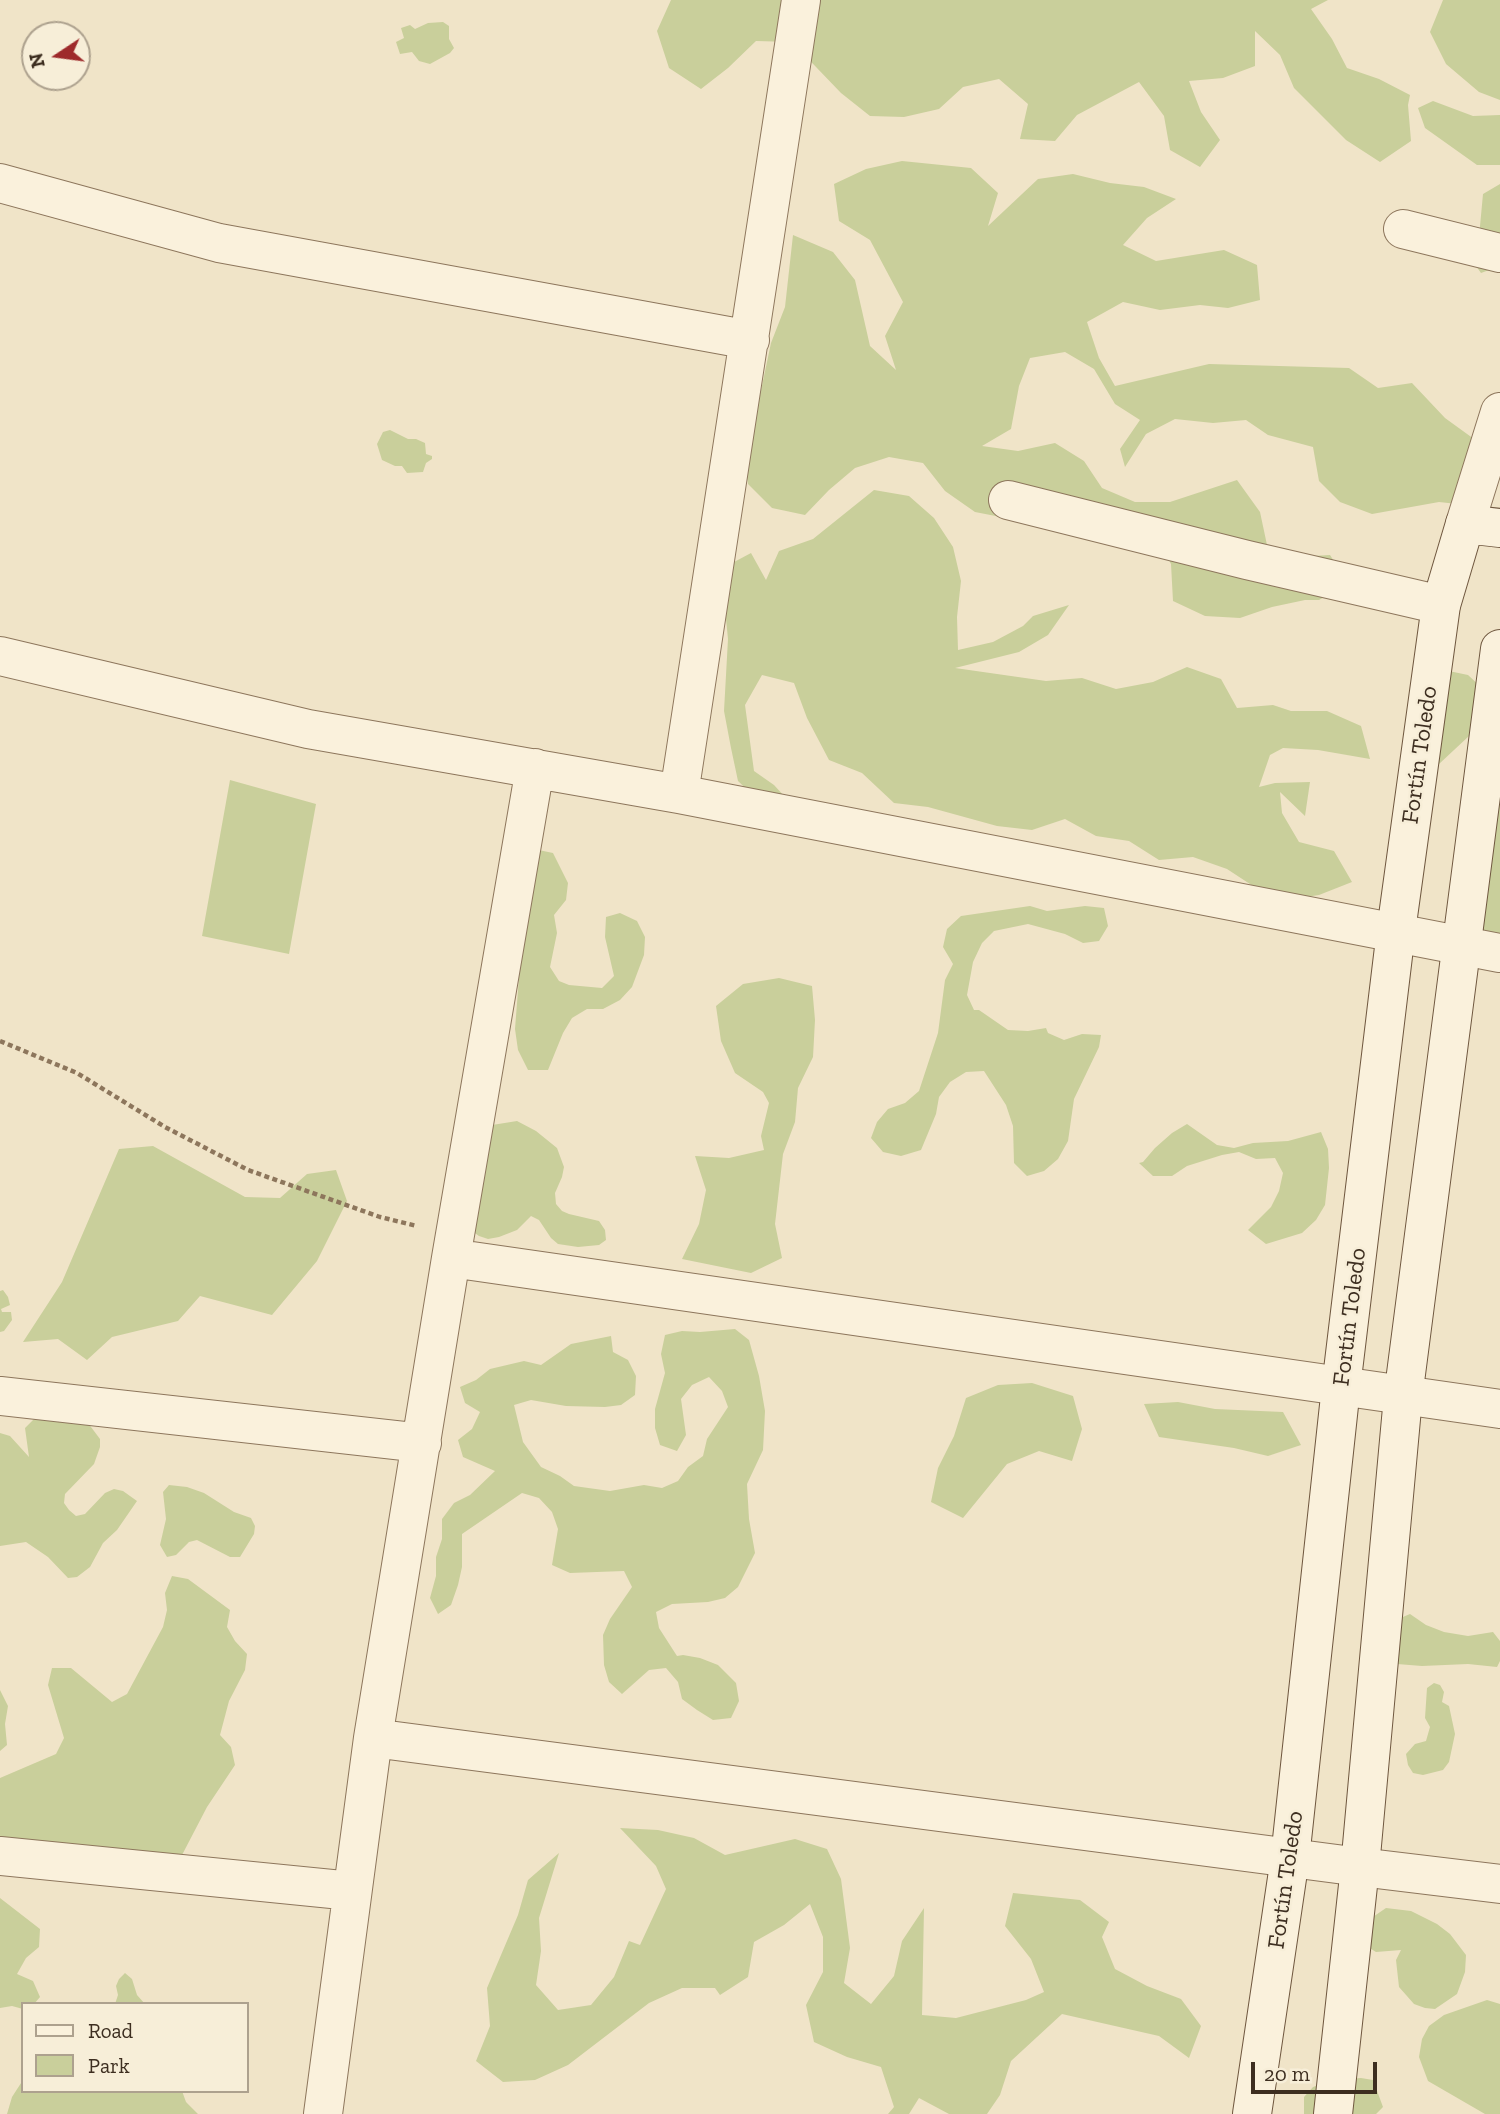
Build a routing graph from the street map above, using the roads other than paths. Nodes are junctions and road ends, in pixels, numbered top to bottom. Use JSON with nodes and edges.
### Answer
{"nodes":[{"id":1,"x":801,"y":0,"type":"edge"},
{"id":2,"x":0,"y":183,"type":"edge"},
{"id":3,"x":1404,"y":229,"type":"dead end"},
{"id":4,"x":1500,"y":253,"type":"edge"},
{"id":5,"x":750,"y":340,"type":"junction"},
{"id":6,"x":1500,"y":412,"type":"edge"},
{"id":7,"x":1008,"y":500,"type":"dead end"},
{"id":8,"x":1483,"y":526,"type":"edge"},
{"id":9,"x":1441,"y":605,"type":"junction"},
{"id":10,"x":1500,"y":649,"type":"edge"},
{"id":11,"x":0,"y":656,"type":"edge"},
{"id":12,"x":535,"y":768,"type":"junction"},
{"id":13,"x":679,"y":794,"type":"junction"},
{"id":14,"x":1396,"y":931,"type":"junction"},
{"id":15,"x":1460,"y":947,"type":"junction"},
{"id":16,"x":1500,"y":953,"type":"edge"},
{"id":17,"x":454,"y":1247,"type":"junction"},
{"id":18,"x":1342,"y":1387,"type":"junction"},
{"id":19,"x":0,"y":1396,"type":"edge"},
{"id":20,"x":1403,"y":1397,"type":"junction"},
{"id":21,"x":1500,"y":1409,"type":"edge"},
{"id":22,"x":422,"y":1443,"type":"junction"},
{"id":23,"x":373,"y":1738,"type":"junction"},
{"id":24,"x":0,"y":1856,"type":"edge"},
{"id":25,"x":1290,"y":1857,"type":"junction"},
{"id":26,"x":1360,"y":1867,"type":"junction"},
{"id":27,"x":1500,"y":1884,"type":"edge"},
{"id":28,"x":352,"y":1891,"type":"junction"},
{"id":29,"x":323,"y":2114,"type":"edge"},
{"id":30,"x":1252,"y":2114,"type":"edge"},
{"id":31,"x":1333,"y":2114,"type":"edge"}],
"edges":[{"from":1,"to":5,"type":"street"},
{"from":2,"to":5,"type":"street"},
{"from":3,"to":4,"type":"street"},
{"from":5,"to":13,"type":"street"},
{"from":6,"to":8,"type":"street","name":"Fortín Toledo"},
{"from":7,"to":9,"type":"street"},
{"from":8,"to":9,"type":"street","name":"Fortín Toledo"},
{"from":9,"to":14,"type":"street","name":"Fortín Toledo"},
{"from":10,"to":15,"type":"street"},
{"from":11,"to":12,"type":"street"},
{"from":12,"to":13,"type":"street"},
{"from":12,"to":17,"type":"street"},
{"from":13,"to":14,"type":"street"},
{"from":14,"to":15,"type":"street"},
{"from":14,"to":18,"type":"street","name":"Fortín Toledo"},
{"from":15,"to":16,"type":"street"},
{"from":15,"to":20,"type":"street"},
{"from":17,"to":18,"type":"street"},
{"from":17,"to":22,"type":"street"},
{"from":18,"to":20,"type":"street"},
{"from":18,"to":25,"type":"street","name":"Fortín Toledo"},
{"from":19,"to":22,"type":"street"},
{"from":20,"to":21,"type":"street"},
{"from":20,"to":26,"type":"street"},
{"from":22,"to":23,"type":"street"},
{"from":23,"to":25,"type":"street"},
{"from":23,"to":28,"type":"street"},
{"from":24,"to":28,"type":"street"},
{"from":25,"to":26,"type":"street"},
{"from":25,"to":30,"type":"street","name":"Fortín Toledo"},
{"from":26,"to":27,"type":"street"},
{"from":26,"to":31,"type":"street"},
{"from":28,"to":29,"type":"street"}]}
